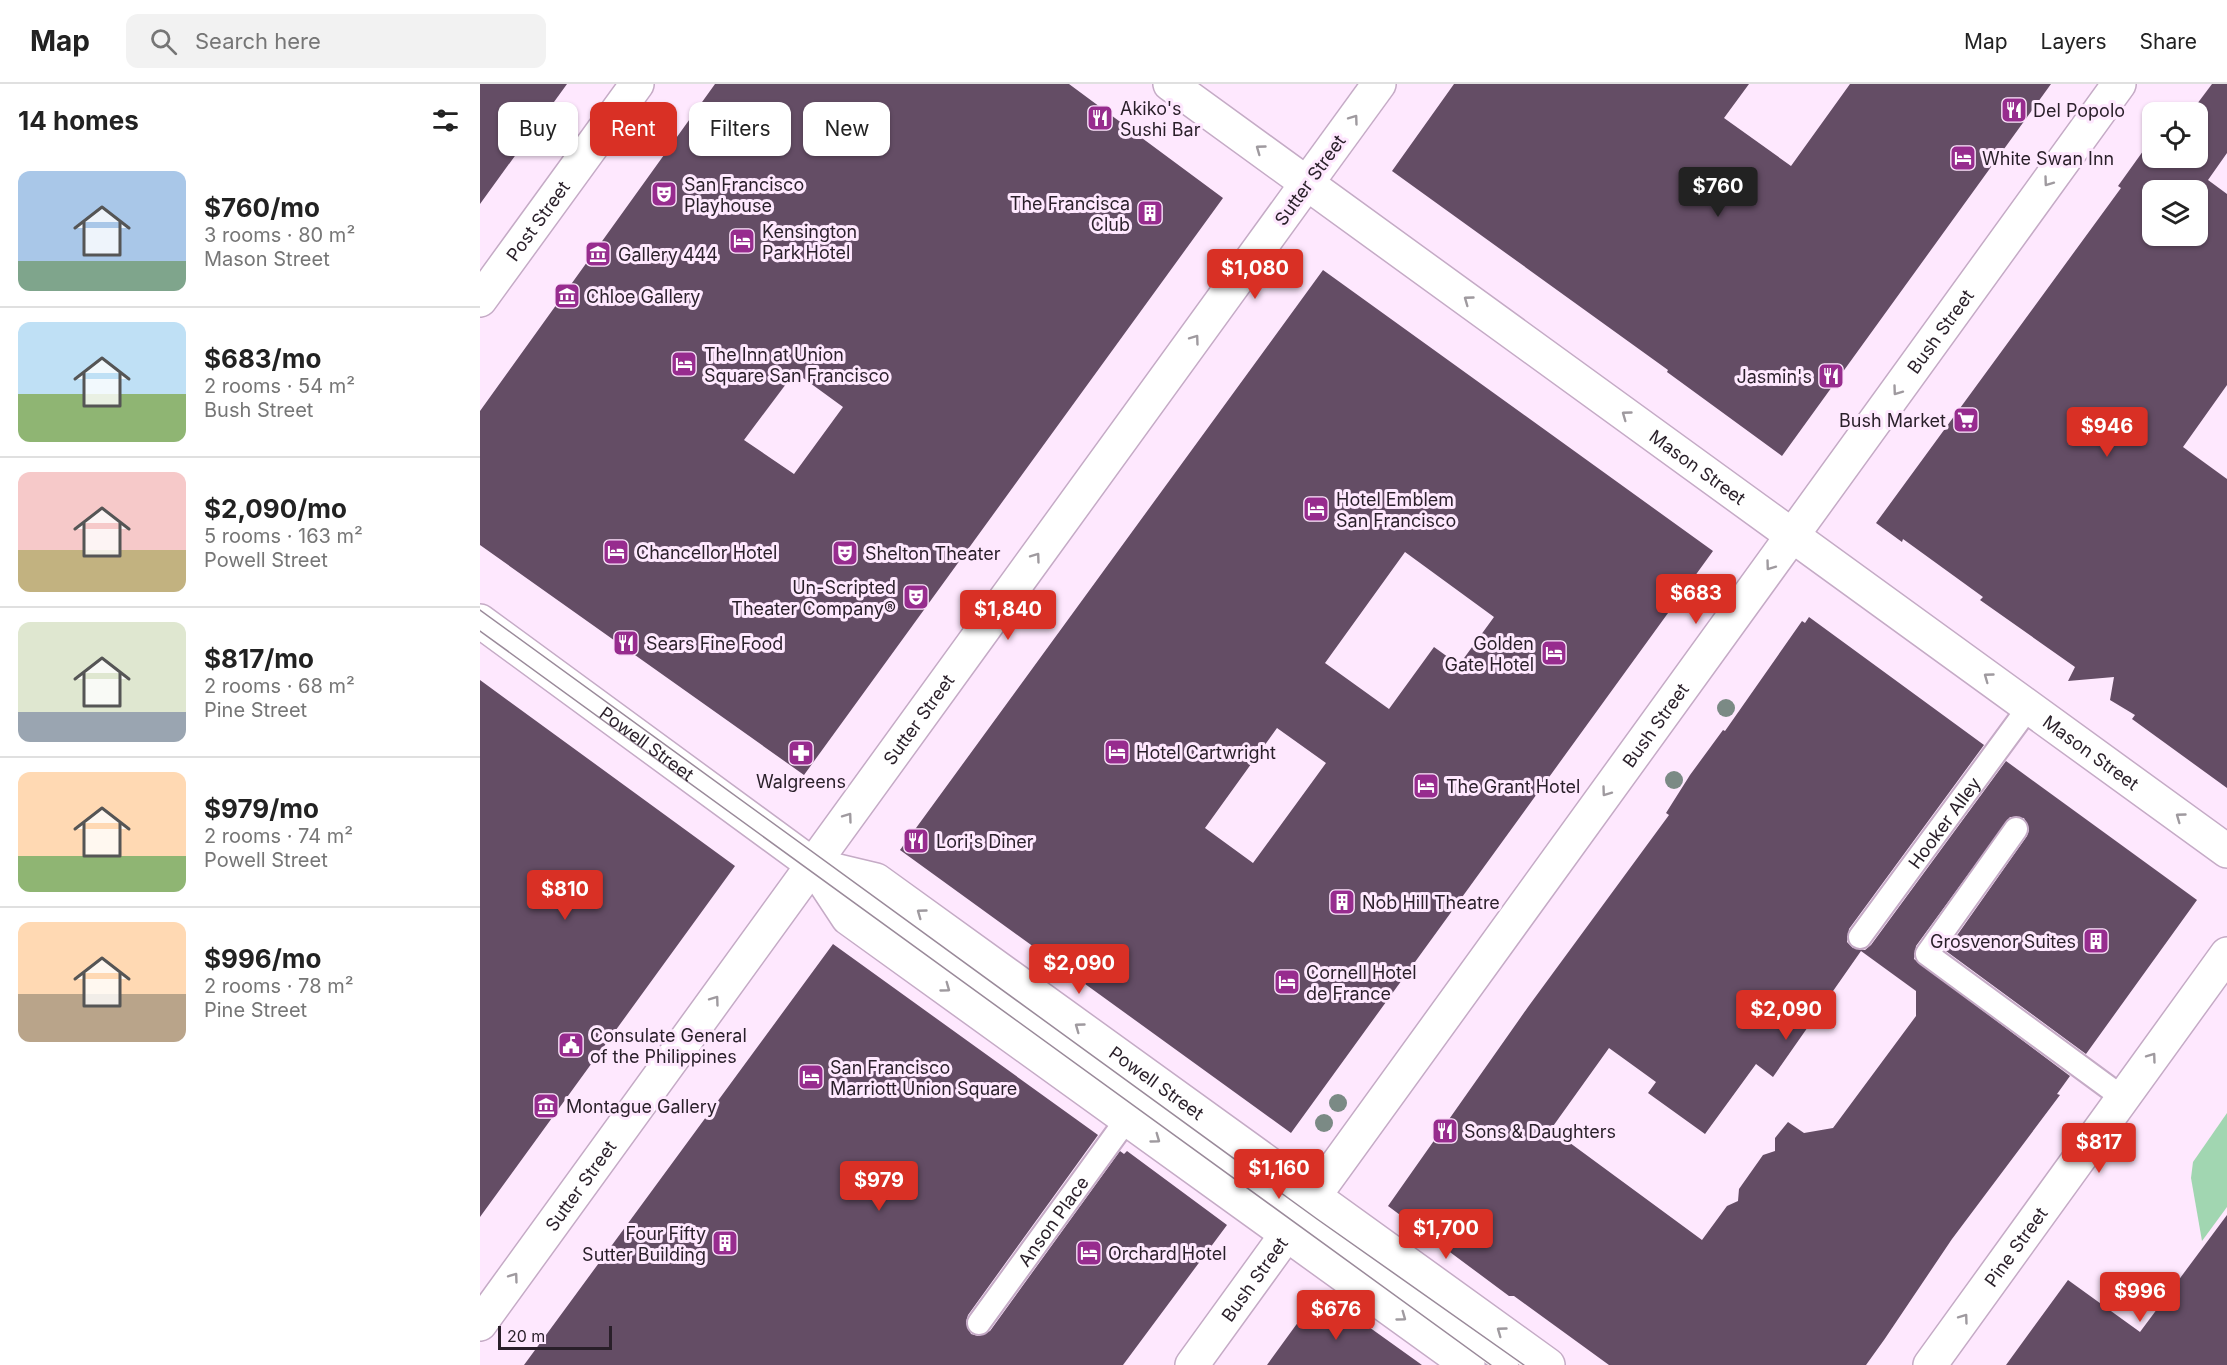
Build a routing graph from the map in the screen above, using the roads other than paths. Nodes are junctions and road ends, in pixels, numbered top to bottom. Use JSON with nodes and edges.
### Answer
{"nodes":[{"id":1,"x":637,"y":84,"type":"edge"},
{"id":2,"x":1170,"y":84,"type":"edge"},
{"id":3,"x":1379,"y":84,"type":"edge"},
{"id":4,"x":2120,"y":84,"type":"edge"},
{"id":5,"x":1308,"y":183,"type":"junction"},
{"id":6,"x":480,"y":300,"type":"edge"},
{"id":7,"x":1792,"y":536,"type":"junction"},
{"id":8,"x":480,"y":621,"type":"edge"},
{"id":9,"x":2029,"y":707,"type":"junction"},
{"id":10,"x":2016,"y":829,"type":"dead end"},
{"id":11,"x":2227,"y":851,"type":"edge"},
{"id":12,"x":813,"y":865,"type":"junction"},
{"id":13,"x":1860,"y":937,"type":"dead end"},
{"id":14,"x":2227,"y":954,"type":"edge"},
{"id":15,"x":2122,"y":1098,"type":"junction"},
{"id":16,"x":1127,"y":1119,"type":"junction"},
{"id":17,"x":1300,"y":1215,"type":"junction"},
{"id":18,"x":979,"y":1323,"type":"dead end"},
{"id":19,"x":480,"y":1324,"type":"edge"},
{"id":20,"x":1191,"y":1365,"type":"edge"},
{"id":21,"x":1468,"y":1365,"type":"edge"},
{"id":22,"x":1507,"y":1365,"type":"edge"},
{"id":23,"x":1548,"y":1365,"type":"edge"},
{"id":24,"x":1930,"y":1365,"type":"edge"}],
"edges":[{"from":1,"to":6,"type":"street","name":"Post Street"},
{"from":5,"to":2,"type":"street","name":"Mason Street","one_way":true},
{"from":5,"to":3,"type":"street","name":"Sutter Street","one_way":true},
{"from":4,"to":7,"type":"street","name":"Bush Street","one_way":true},
{"from":7,"to":5,"type":"street","name":"Mason Street","one_way":true},
{"from":12,"to":5,"type":"street","name":"Sutter Street","one_way":true},
{"from":9,"to":7,"type":"street","name":"Mason Street","one_way":true},
{"from":7,"to":17,"type":"street","name":"Bush Street","one_way":true},
{"from":8,"to":12,"type":"street","name":"Powell Street"},
{"from":11,"to":9,"type":"street","name":"Mason Street","one_way":true},
{"from":9,"to":13,"type":"lane","name":"Hooker Alley"},
{"from":10,"to":15,"type":"lane"},
{"from":12,"to":16,"type":"street","name":"Powell Street","one_way":true},
{"from":12,"to":17,"type":"street","name":"Powell Street"},
{"from":19,"to":12,"type":"street","name":"Sutter Street","one_way":true},
{"from":15,"to":14,"type":"street","name":"Pine Street","one_way":true},
{"from":24,"to":15,"type":"street","name":"Pine Street","one_way":true},
{"from":16,"to":17,"type":"street","name":"Powell Street","one_way":true},
{"from":16,"to":18,"type":"lane","name":"Anson Place"},
{"from":17,"to":20,"type":"street","name":"Bush Street"},
{"from":17,"to":21,"type":"street","name":"Powell Street","one_way":true},
{"from":17,"to":22,"type":"lane"},
{"from":23,"to":17,"type":"street","name":"Powell Street","one_way":true}]}
